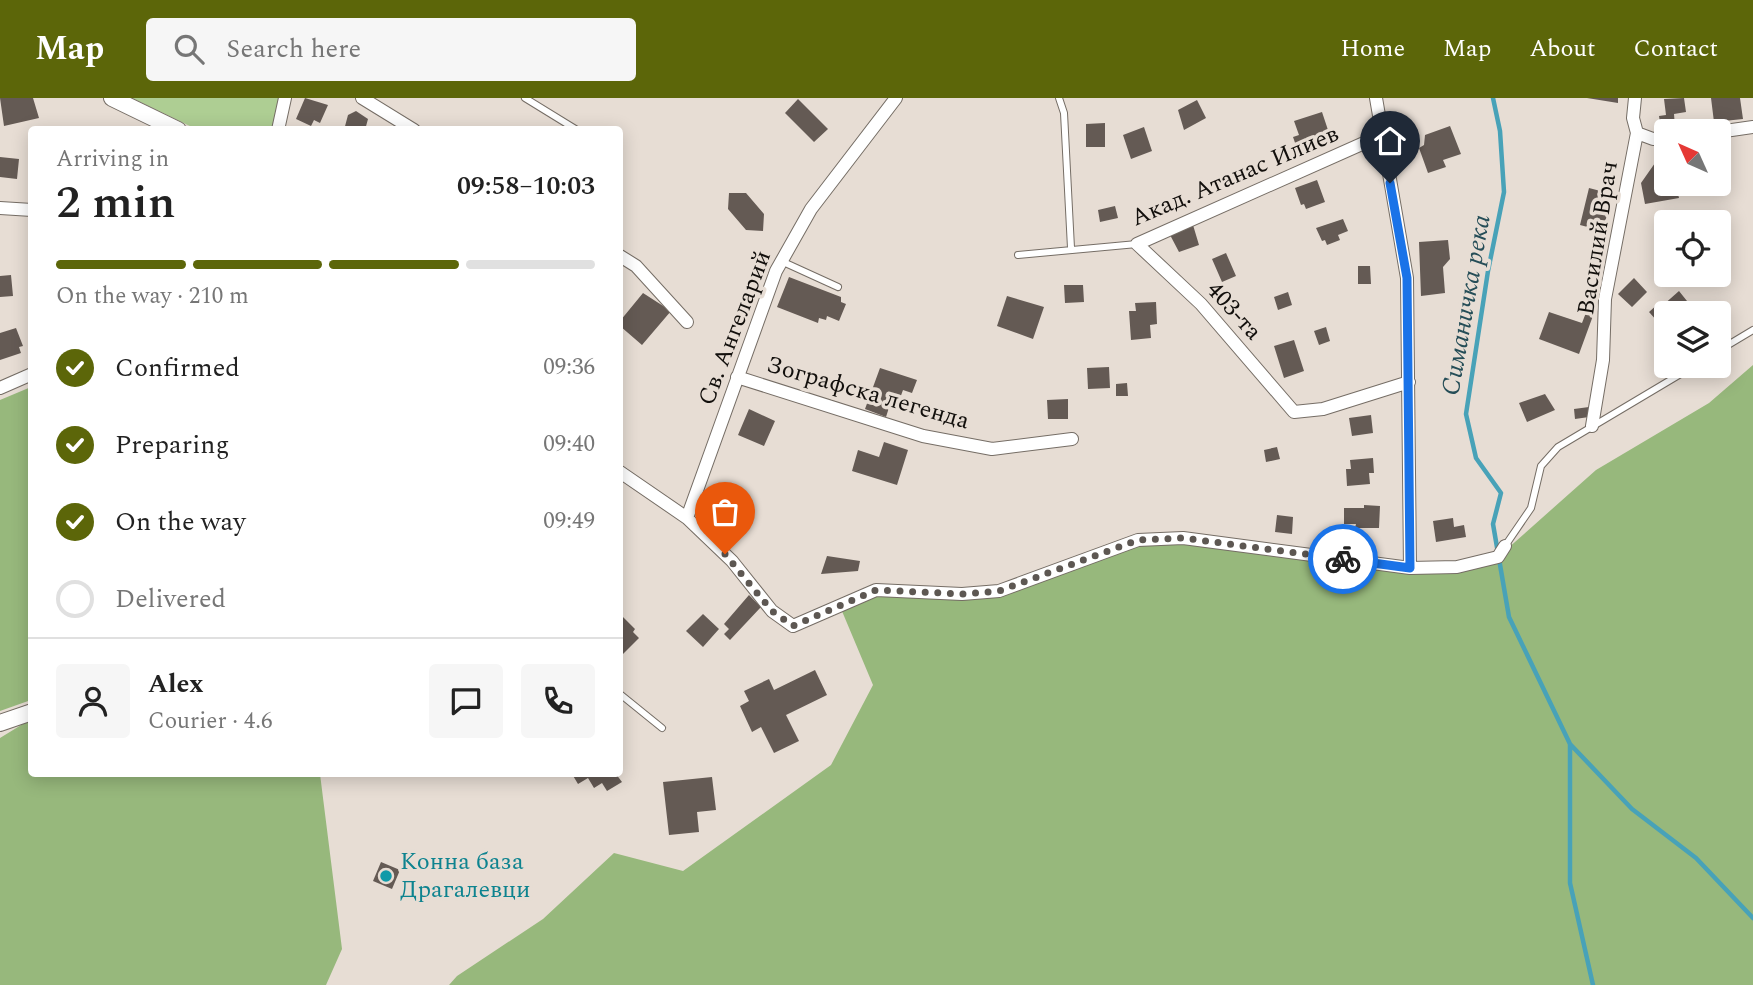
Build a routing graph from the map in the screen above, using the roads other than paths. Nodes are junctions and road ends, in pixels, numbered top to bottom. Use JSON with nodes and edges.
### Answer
{"nodes":[{"id":1,"x":112,"y":98,"type":"edge"},
{"id":2,"x":285,"y":98,"type":"edge"},
{"id":3,"x":362,"y":98,"type":"edge"},
{"id":4,"x":525,"y":98,"type":"edge"},
{"id":5,"x":896,"y":98,"type":"edge"},
{"id":6,"x":1059,"y":98,"type":"edge"},
{"id":7,"x":1376,"y":98,"type":"edge"},
{"id":8,"x":1634,"y":98,"type":"edge"},
{"id":9,"x":170,"y":126,"type":"edge"},
{"id":10,"x":279,"y":126,"type":"edge"},
{"id":11,"x":408,"y":126,"type":"edge"},
{"id":12,"x":571,"y":126,"type":"edge"},
{"id":13,"x":1753,"y":127,"type":"edge"},
{"id":14,"x":1731,"y":130,"type":"edge"},
{"id":15,"x":1637,"y":133,"type":"junction"},
{"id":16,"x":1382,"y":135,"type":"junction"},
{"id":17,"x":1654,"y":139,"type":"edge"},
{"id":18,"x":0,"y":208,"type":"edge"},
{"id":19,"x":28,"y":210,"type":"edge"},
{"id":20,"x":1137,"y":244,"type":"junction"},
{"id":21,"x":1072,"y":248,"type":"junction"},
{"id":22,"x":1018,"y":256,"type":"dead end"},
{"id":23,"x":623,"y":258,"type":"edge"},
{"id":24,"x":781,"y":261,"type":"junction"},
{"id":25,"x":838,"y":287,"type":"dead end"},
{"id":26,"x":687,"y":322,"type":"dead end"},
{"id":27,"x":1753,"y":330,"type":"edge"},
{"id":28,"x":1731,"y":343,"type":"edge"},
{"id":29,"x":28,"y":376,"type":"edge"},
{"id":30,"x":737,"y":377,"type":"junction"},
{"id":31,"x":1674,"y":378,"type":"edge"},
{"id":32,"x":1409,"y":382,"type":"junction"},
{"id":33,"x":0,"y":388,"type":"edge"},
{"id":34,"x":1592,"y":426,"type":"junction"},
{"id":35,"x":1072,"y":439,"type":"dead end"},
{"id":36,"x":623,"y":474,"type":"edge"},
{"id":37,"x":687,"y":518,"type":"junction"},
{"id":38,"x":1501,"y":551,"type":"joint"},
{"id":39,"x":1410,"y":568,"type":"junction"},
{"id":40,"x":623,"y":696,"type":"edge"},
{"id":41,"x":28,"y":713,"type":"edge"},
{"id":42,"x":0,"y":723,"type":"edge"},
{"id":43,"x":662,"y":728,"type":"dead end"}],
"edges":[{"from":1,"to":9,"type":"street"},
{"from":2,"to":10,"type":"street"},
{"from":3,"to":11,"type":"street"},
{"from":4,"to":12,"type":"lane"},
{"from":5,"to":24,"type":"street","name":"Св. Ангеларий"},
{"from":6,"to":21,"type":"lane"},
{"from":7,"to":16,"type":"street"},
{"from":8,"to":15,"type":"street","name":"Василий Врач"},
{"from":13,"to":14,"type":"street"},
{"from":15,"to":17,"type":"street"},
{"from":15,"to":34,"type":"street","name":"Василий Врач"},
{"from":16,"to":20,"type":"street","name":"Акад. Атанас Илиев"},
{"from":16,"to":32,"type":"street"},
{"from":18,"to":19,"type":"street"},
{"from":20,"to":21,"type":"lane","name":"Акад. Атанас Илиев"},
{"from":20,"to":32,"type":"street","name":"403-та"},
{"from":21,"to":22,"type":"lane","name":"Акад. Атанас Илиев"},
{"from":23,"to":26,"type":"street"},
{"from":24,"to":25,"type":"lane"},
{"from":24,"to":30,"type":"street","name":"Св. Ангеларий"},
{"from":27,"to":28,"type":"lane"},
{"from":29,"to":33,"type":"street"},
{"from":30,"to":35,"type":"street","name":"Зографска легенда"},
{"from":30,"to":37,"type":"street","name":"Св. Ангеларий"},
{"from":31,"to":34,"type":"lane"},
{"from":32,"to":39,"type":"street"},
{"from":34,"to":38,"type":"lane"},
{"from":36,"to":37,"type":"street"},
{"from":37,"to":39,"type":"street"},
{"from":38,"to":39,"type":"street"},
{"from":40,"to":43,"type":"lane"},
{"from":41,"to":42,"type":"street"}]}
